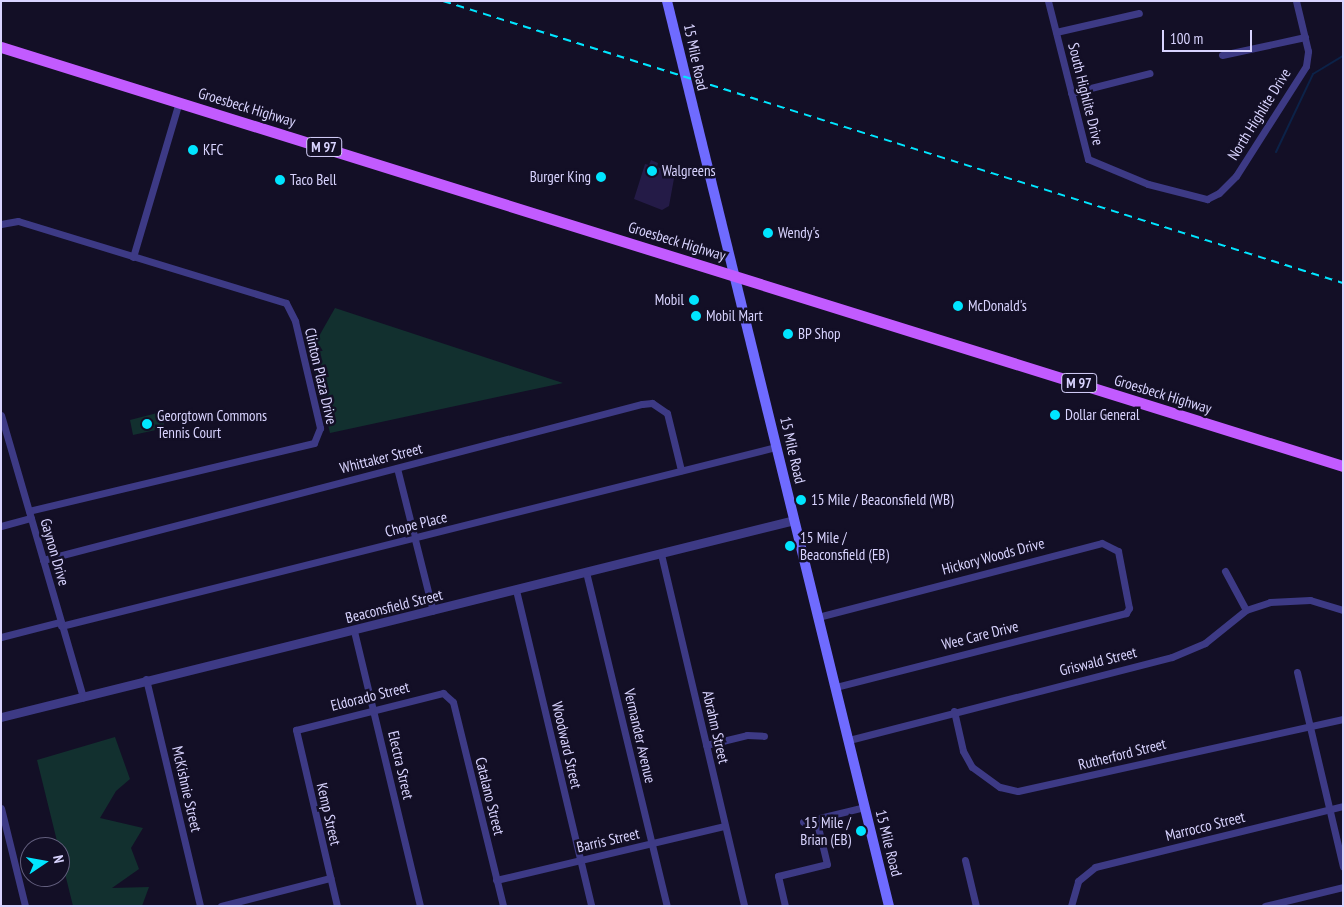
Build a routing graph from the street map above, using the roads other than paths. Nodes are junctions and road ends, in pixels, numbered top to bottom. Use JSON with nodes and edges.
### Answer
{"nodes":[{"id":1,"x":667,"y":1,"type":"edge"},
{"id":2,"x":1048,"y":1,"type":"edge"},
{"id":3,"x":1296,"y":1,"type":"edge"},
{"id":4,"x":1139,"y":13,"type":"dead end"},
{"id":5,"x":1056,"y":32,"type":"junction"},
{"id":6,"x":1305,"y":37,"type":"junction"},
{"id":7,"x":1,"y":47,"type":"edge"},
{"id":8,"x":1222,"y":55,"type":"dead end"},
{"id":9,"x":1150,"y":73,"type":"dead end"},
{"id":10,"x":1070,"y":93,"type":"junction"},
{"id":11,"x":179,"y":102,"type":"junction"},
{"id":12,"x":1207,"y":198,"type":"joint"},
{"id":13,"x":1,"y":224,"type":"edge"},
{"id":14,"x":133,"y":257,"type":"junction"},
{"id":15,"x":732,"y":274,"type":"junction"},
{"id":16,"x":1,"y":415,"type":"edge"},
{"id":17,"x":776,"y":447,"type":"junction"},
{"id":18,"x":1343,"y":466,"type":"edge"},
{"id":19,"x":396,"y":468,"type":"junction"},
{"id":20,"x":680,"y":470,"type":"junction"},
{"id":21,"x":30,"y":515,"type":"junction"},
{"id":22,"x":794,"y":520,"type":"junction"},
{"id":23,"x":1,"y":526,"type":"edge"},
{"id":24,"x":414,"y":538,"type":"junction"},
{"id":25,"x":661,"y":554,"type":"junction"},
{"id":26,"x":43,"y":560,"type":"junction"},
{"id":27,"x":1225,"y":571,"type":"dead end"},
{"id":28,"x":586,"y":572,"type":"junction"},
{"id":29,"x":516,"y":590,"type":"junction"},
{"id":30,"x":1129,"y":608,"type":"joint"},
{"id":31,"x":433,"y":610,"type":"junction"},
{"id":32,"x":1246,"y":610,"type":"junction"},
{"id":33,"x":1343,"y":610,"type":"edge"},
{"id":34,"x":818,"y":617,"type":"junction"},
{"id":35,"x":61,"y":624,"type":"junction"},
{"id":36,"x":354,"y":631,"type":"junction"},
{"id":37,"x":1,"y":637,"type":"edge"},
{"id":38,"x":1297,"y":672,"type":"dead end"},
{"id":39,"x":146,"y":679,"type":"junction"},
{"id":40,"x":835,"y":687,"type":"junction"},
{"id":41,"x":448,"y":694,"type":"joint"},
{"id":42,"x":83,"y":697,"type":"junction"},
{"id":43,"x":374,"y":710,"type":"junction"},
{"id":44,"x":954,"y":711,"type":"junction"},
{"id":45,"x":1,"y":717,"type":"edge"},
{"id":46,"x":1343,"y":719,"type":"edge"},
{"id":47,"x":1309,"y":727,"type":"junction"},
{"id":48,"x":298,"y":728,"type":"joint"},
{"id":49,"x":764,"y":736,"type":"dead end"},
{"id":50,"x":849,"y":740,"type":"junction"},
{"id":51,"x":706,"y":745,"type":"junction"},
{"id":52,"x":1343,"y":806,"type":"edge"},
{"id":53,"x":865,"y":807,"type":"junction"},
{"id":54,"x":1,"y":808,"type":"edge"},
{"id":55,"x":1329,"y":809,"type":"junction"},
{"id":56,"x":816,"y":819,"type":"junction"},
{"id":57,"x":803,"y":822,"type":"dead end"},
{"id":58,"x":725,"y":826,"type":"junction"},
{"id":59,"x":652,"y":844,"type":"junction"},
{"id":60,"x":580,"y":860,"type":"junction"},
{"id":61,"x":966,"y":860,"type":"dead end"},
{"id":62,"x":1343,"y":866,"type":"edge"},
{"id":63,"x":330,"y":878,"type":"junction"},
{"id":64,"x":496,"y":880,"type":"junction"},
{"id":65,"x":1343,"y":887,"type":"edge"},
{"id":66,"x":25,"y":906,"type":"edge"},
{"id":67,"x":200,"y":906,"type":"edge"},
{"id":68,"x":221,"y":906,"type":"edge"},
{"id":69,"x":337,"y":906,"type":"edge"},
{"id":70,"x":420,"y":906,"type":"edge"},
{"id":71,"x":503,"y":906,"type":"edge"},
{"id":72,"x":591,"y":906,"type":"edge"},
{"id":73,"x":666,"y":906,"type":"edge"},
{"id":74,"x":744,"y":906,"type":"edge"},
{"id":75,"x":785,"y":906,"type":"edge"},
{"id":76,"x":889,"y":906,"type":"edge"},
{"id":77,"x":976,"y":906,"type":"edge"},
{"id":78,"x":1072,"y":906,"type":"edge"},
{"id":79,"x":1266,"y":906,"type":"edge"}],
"edges":[{"from":1,"to":15,"type":"main road","name":"15 Mile Road"},
{"from":2,"to":5,"type":"street","name":"South Highlite Drive"},
{"from":3,"to":6,"type":"street","name":"North Highlite Drive"},
{"from":4,"to":5,"type":"street"},
{"from":5,"to":10,"type":"street","name":"South Highlite Drive"},
{"from":6,"to":8,"type":"street"},
{"from":6,"to":12,"type":"street","name":"North Highlite Drive"},
{"from":7,"to":11,"type":"main road","name":"Groesbeck Highway","number":"M 97"},
{"from":9,"to":10,"type":"street"},
{"from":10,"to":12,"type":"street","name":"South Highlite Drive"},
{"from":11,"to":14,"type":"street"},
{"from":11,"to":15,"type":"main road","name":"Groesbeck Highway","number":"M 97"},
{"from":13,"to":14,"type":"street","name":"Clinton Plaza Drive"},
{"from":14,"to":21,"type":"street","name":"Clinton Plaza Drive"},
{"from":15,"to":17,"type":"main road","name":"15 Mile Road"},
{"from":15,"to":18,"type":"main road","name":"Groesbeck Highway","number":"M 97"},
{"from":16,"to":21,"type":"street","name":"Gaynon Drive"},
{"from":17,"to":20,"type":"street","name":"Chope Place"},
{"from":17,"to":22,"type":"main road","name":"15 Mile Road"},
{"from":19,"to":20,"type":"street","name":"Whittaker Street"},
{"from":19,"to":24,"type":"street"},
{"from":19,"to":26,"type":"street","name":"Whittaker Street"},
{"from":20,"to":24,"type":"street","name":"Chope Place"},
{"from":21,"to":23,"type":"street"},
{"from":21,"to":26,"type":"street","name":"Gaynon Drive"},
{"from":22,"to":25,"type":"street","name":"Beaconsfield Street"},
{"from":22,"to":34,"type":"main road","name":"15 Mile Road"},
{"from":24,"to":31,"type":"street"},
{"from":24,"to":35,"type":"street","name":"Chope Place"},
{"from":25,"to":28,"type":"street","name":"Beaconsfield Street"},
{"from":25,"to":51,"type":"street","name":"Abrahm Street"},
{"from":26,"to":35,"type":"street","name":"Gaynon Drive"},
{"from":27,"to":32,"type":"street"},
{"from":28,"to":29,"type":"street","name":"Beaconsfield Street"},
{"from":28,"to":59,"type":"street","name":"Vermander Avenue"},
{"from":29,"to":31,"type":"street","name":"Beaconsfield Street"},
{"from":29,"to":60,"type":"street","name":"Woodward Street"},
{"from":30,"to":34,"type":"street","name":"Hickory Woods Drive"},
{"from":30,"to":40,"type":"street","name":"Wee Care Drive"},
{"from":31,"to":36,"type":"street","name":"Beaconsfield Street"},
{"from":32,"to":33,"type":"street","name":"Griswald Street"},
{"from":32,"to":44,"type":"street","name":"Griswald Street"},
{"from":34,"to":40,"type":"main road","name":"15 Mile Road"},
{"from":35,"to":37,"type":"street","name":"Chope Place"},
{"from":35,"to":42,"type":"street","name":"Gaynon Drive"},
{"from":36,"to":39,"type":"street","name":"Beaconsfield Street"},
{"from":36,"to":43,"type":"street","name":"Electra Street"},
{"from":38,"to":47,"type":"street"},
{"from":39,"to":42,"type":"street","name":"Beaconsfield Street"},
{"from":39,"to":67,"type":"street","name":"McKishnie Street"},
{"from":40,"to":50,"type":"main road","name":"15 Mile Road"},
{"from":41,"to":43,"type":"street","name":"Eldorado Street"},
{"from":41,"to":64,"type":"street","name":"Catalano Street"},
{"from":42,"to":45,"type":"street","name":"Beaconsfield Street"},
{"from":43,"to":48,"type":"street","name":"Eldorado Street"},
{"from":43,"to":70,"type":"street","name":"Electra Street"},
{"from":44,"to":47,"type":"street","name":"Rutherford Street"},
{"from":44,"to":50,"type":"street","name":"Griswald Street"},
{"from":46,"to":47,"type":"street","name":"Rutherford Street"},
{"from":47,"to":55,"type":"street"},
{"from":48,"to":63,"type":"street","name":"Kemp Street"},
{"from":49,"to":51,"type":"street"},
{"from":50,"to":53,"type":"main road","name":"15 Mile Road"},
{"from":51,"to":58,"type":"street","name":"Abrahm Street"},
{"from":52,"to":55,"type":"street","name":"Marrocco Street"},
{"from":53,"to":56,"type":"street"},
{"from":53,"to":76,"type":"main road","name":"15 Mile Road"},
{"from":54,"to":66,"type":"street"},
{"from":55,"to":62,"type":"street"},
{"from":55,"to":78,"type":"street","name":"Marrocco Street"},
{"from":56,"to":57,"type":"street"},
{"from":56,"to":75,"type":"street"},
{"from":58,"to":59,"type":"street","name":"Barris Street"},
{"from":58,"to":74,"type":"street","name":"Abrahm Street"},
{"from":59,"to":60,"type":"street","name":"Barris Street"},
{"from":59,"to":73,"type":"street","name":"Vermander Avenue"},
{"from":60,"to":64,"type":"street","name":"Barris Street"},
{"from":60,"to":72,"type":"street","name":"Woodward Street"},
{"from":61,"to":77,"type":"street"},
{"from":63,"to":68,"type":"street"},
{"from":63,"to":69,"type":"street","name":"Kemp Street"},
{"from":64,"to":71,"type":"street","name":"Catalano Street"},
{"from":65,"to":79,"type":"street"}]}
